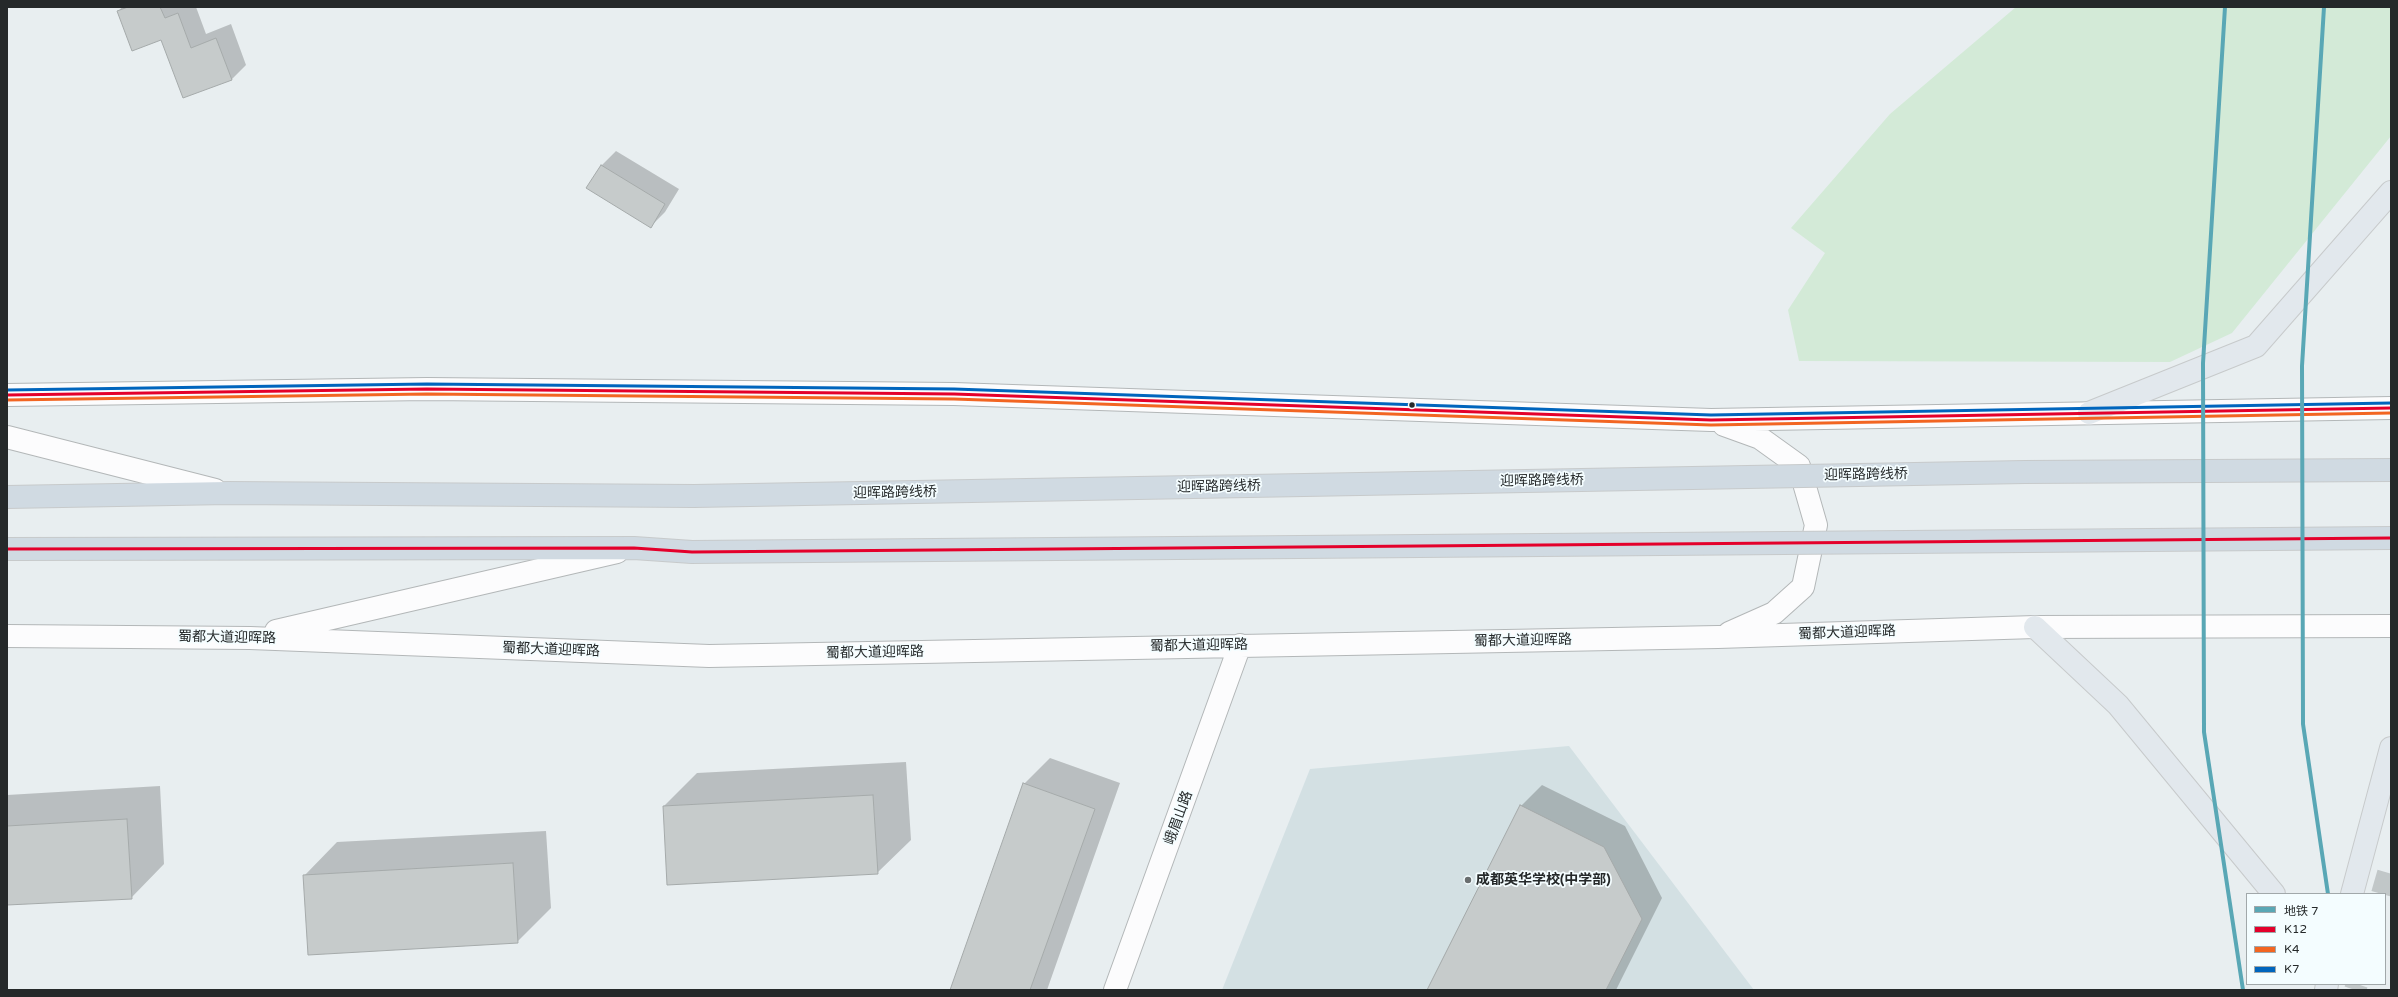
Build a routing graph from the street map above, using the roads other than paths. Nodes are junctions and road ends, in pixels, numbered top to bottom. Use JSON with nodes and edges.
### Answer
{"nodes":[{"id":1,"x":2391,"y":192,"type":"edge"},
{"id":2,"x":7,"y":395,"type":"edge"},
{"id":3,"x":2391,"y":408,"type":"edge"},
{"id":4,"x":2089,"y":412,"type":"junction"},
{"id":5,"x":1711,"y":420,"type":"junction"},
{"id":6,"x":7,"y":437,"type":"edge"},
{"id":7,"x":2391,"y":470,"type":"edge"},
{"id":8,"x":228,"y":493,"type":"junction"},
{"id":9,"x":7,"y":497,"type":"edge"},
{"id":10,"x":2391,"y":538,"type":"edge"},
{"id":11,"x":634,"y":548,"type":"junction"},
{"id":12,"x":7,"y":549,"type":"edge"},
{"id":13,"x":2391,"y":626,"type":"edge"},
{"id":14,"x":2035,"y":627,"type":"junction"},
{"id":15,"x":7,"y":636,"type":"edge"},
{"id":16,"x":1718,"y":637,"type":"junction"},
{"id":17,"x":250,"y":638,"type":"junction"},
{"id":18,"x":1240,"y":645,"type":"junction"},
{"id":19,"x":2391,"y":748,"type":"edge"},
{"id":20,"x":2273,"y":893,"type":"edge"},
{"id":21,"x":2352,"y":893,"type":"edge"},
{"id":22,"x":1115,"y":990,"type":"edge"}],
"edges":[{"from":1,"to":4,"type":"main road"},
{"from":2,"to":5,"type":"main road"},
{"from":3,"to":4,"type":"main road"},
{"from":4,"to":5,"type":"main road"},
{"from":5,"to":16,"type":"main road"},
{"from":6,"to":8,"type":"main road"},
{"from":7,"to":8,"type":"highway","name":"迎晖路跨线桥","bridge":true},
{"from":8,"to":9,"type":"highway"},
{"from":10,"to":11,"type":"highway","bridge":true},
{"from":11,"to":12,"type":"highway"},
{"from":11,"to":17,"type":"main road"},
{"from":13,"to":14,"type":"main road","name":"蜀都大道迎晖路"},
{"from":14,"to":16,"type":"main road","name":"蜀都大道迎晖路"},
{"from":14,"to":20,"type":"main road"},
{"from":15,"to":17,"type":"main road","name":"蜀都大道迎晖路"},
{"from":16,"to":18,"type":"main road","name":"蜀都大道迎晖路"},
{"from":17,"to":18,"type":"main road","name":"蜀都大道迎晖路"},
{"from":18,"to":22,"type":"main road","name":"峨眉山路"},
{"from":19,"to":21,"type":"main road"}]}
